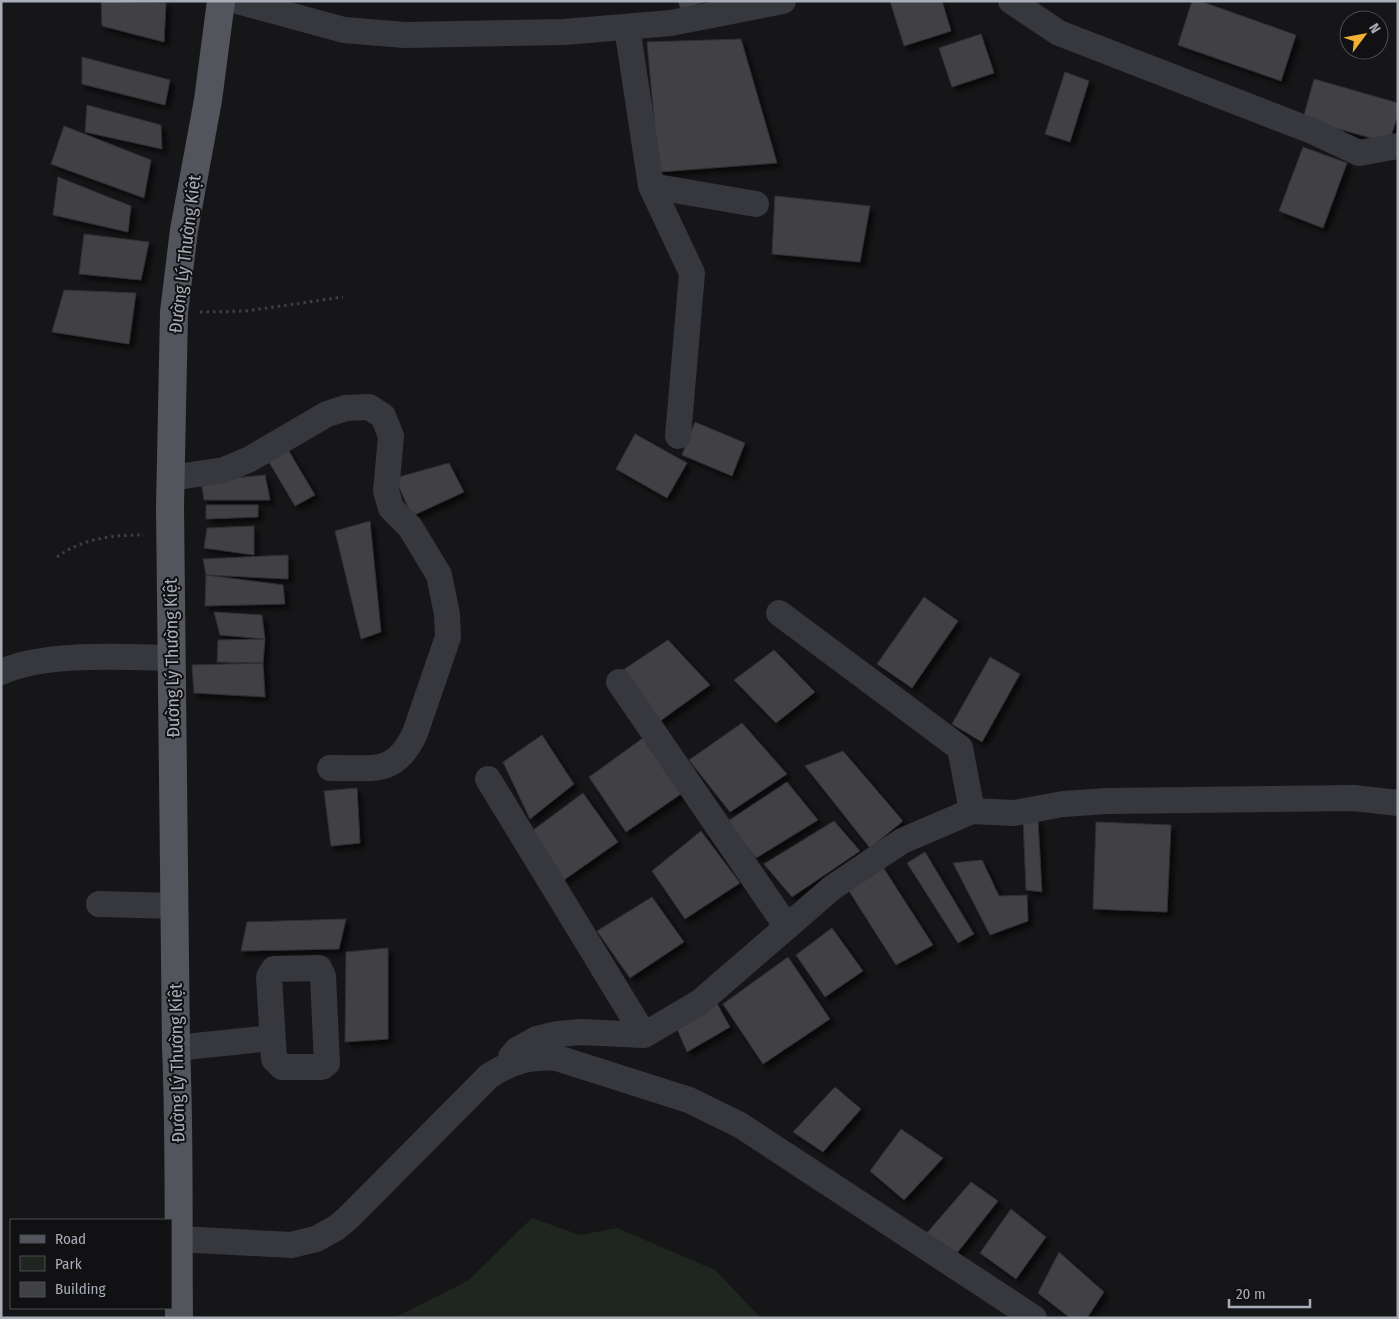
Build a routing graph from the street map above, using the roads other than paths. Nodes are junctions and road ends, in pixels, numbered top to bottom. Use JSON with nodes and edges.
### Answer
{"nodes":[{"id":1,"x":221,"y":1,"type":"edge"},
{"id":2,"x":237,"y":1,"type":"edge"},
{"id":3,"x":783,"y":1,"type":"edge"},
{"id":4,"x":1011,"y":1,"type":"edge"},
{"id":5,"x":628,"y":27,"type":"junction"},
{"id":6,"x":1398,"y":146,"type":"edge"},
{"id":7,"x":651,"y":186,"type":"junction"},
{"id":8,"x":756,"y":204,"type":"dead end"},
{"id":9,"x":678,"y":436,"type":"dead end"},
{"id":10,"x":171,"y":478,"type":"junction"},
{"id":11,"x":779,"y":613,"type":"dead end"},
{"id":12,"x":172,"y":658,"type":"junction"},
{"id":13,"x":1,"y":672,"type":"edge"},
{"id":14,"x":619,"y":682,"type":"dead end"},
{"id":15,"x":330,"y":768,"type":"dead end"},
{"id":16,"x":488,"y":779,"type":"dead end"},
{"id":17,"x":1398,"y":803,"type":"edge"},
{"id":18,"x":972,"y":811,"type":"junction"},
{"id":19,"x":99,"y":904,"type":"dead end"},
{"id":20,"x":175,"y":906,"type":"junction"},
{"id":21,"x":787,"y":927,"type":"junction"},
{"id":22,"x":644,"y":1035,"type":"junction"},
{"id":23,"x":271,"y":1038,"type":"dead end"},
{"id":24,"x":176,"y":1048,"type":"junction"},
{"id":25,"x":505,"y":1065,"type":"junction"},
{"id":26,"x":178,"y":1239,"type":"junction"},
{"id":27,"x":180,"y":1318,"type":"edge"},
{"id":28,"x":1034,"y":1318,"type":"edge"}],
"edges":[{"from":1,"to":10,"type":"main road","name":"Đường Lý Thường Kiệt"},
{"from":2,"to":5,"type":"street"},
{"from":3,"to":5,"type":"street"},
{"from":4,"to":6,"type":"street"},
{"from":5,"to":7,"type":"street"},
{"from":7,"to":8,"type":"street"},
{"from":7,"to":9,"type":"street"},
{"from":10,"to":12,"type":"main road","name":"Đường Lý Thường Kiệt"},
{"from":10,"to":15,"type":"street"},
{"from":11,"to":18,"type":"street"},
{"from":12,"to":13,"type":"street"},
{"from":12,"to":20,"type":"main road","name":"Đường Lý Thường Kiệt"},
{"from":14,"to":21,"type":"street"},
{"from":16,"to":22,"type":"street"},
{"from":17,"to":18,"type":"street"},
{"from":18,"to":21,"type":"street"},
{"from":19,"to":20,"type":"street"},
{"from":20,"to":24,"type":"main road","name":"Đường Lý Thường Kiệt"},
{"from":21,"to":22,"type":"street"},
{"from":22,"to":25,"type":"street"},
{"from":23,"to":24,"type":"street"},
{"from":24,"to":26,"type":"main road","name":"Đường Lý Thường Kiệt"},
{"from":25,"to":26,"type":"street"},
{"from":25,"to":28,"type":"street"},
{"from":26,"to":27,"type":"main road","name":"Đường Lý Thường Kiệt"}]}
